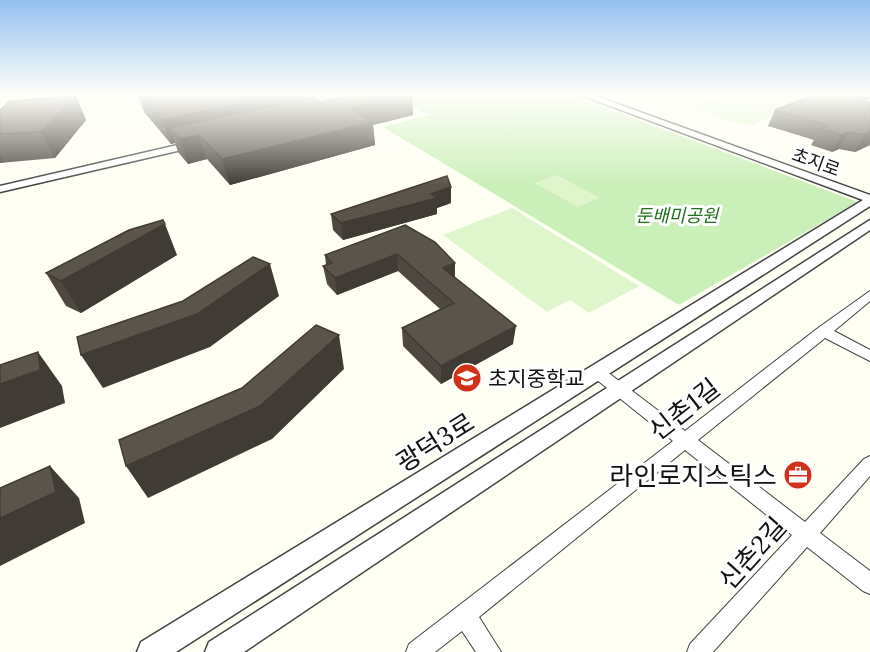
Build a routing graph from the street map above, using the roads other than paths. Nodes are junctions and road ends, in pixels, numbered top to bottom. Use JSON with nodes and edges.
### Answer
{"nodes":[{"id":1,"x":665,"y":124,"type":"edge"},
{"id":2,"x":689,"y":124,"type":"edge"},
{"id":3,"x":215,"y":139,"type":"edge"},
{"id":4,"x":870,"y":188,"type":"edge"},
{"id":5,"x":0,"y":189,"type":"edge"},
{"id":6,"x":870,"y":200,"type":"edge"},
{"id":7,"x":870,"y":224,"type":"edge"},
{"id":8,"x":870,"y":295,"type":"edge"},
{"id":9,"x":823,"y":331,"type":"junction"},
{"id":10,"x":870,"y":356,"type":"edge"},
{"id":11,"x":597,"y":372,"type":"junction"},
{"id":12,"x":620,"y":389,"type":"junction"},
{"id":13,"x":686,"y":441,"type":"junction"},
{"id":14,"x":870,"y":464,"type":"edge"},
{"id":15,"x":806,"y":534,"type":"junction"},
{"id":16,"x":870,"y":584,"type":"edge"},
{"id":17,"x":464,"y":615,"type":"junction"},
{"id":18,"x":152,"y":652,"type":"edge"},
{"id":19,"x":219,"y":652,"type":"edge"},
{"id":20,"x":417,"y":652,"type":"edge"},
{"id":21,"x":490,"y":652,"type":"edge"},
{"id":22,"x":698,"y":652,"type":"edge"}],
"edges":[{"from":1,"to":6,"type":"street","name":"초지로"},
{"from":2,"to":4,"type":"street","name":"초지로"},
{"from":3,"to":5,"type":"street"},
{"from":6,"to":11,"type":"street","name":"광덕3로"},
{"from":7,"to":12,"type":"street"},
{"from":8,"to":9,"type":"street","name":"신촌1길"},
{"from":9,"to":10,"type":"street"},
{"from":9,"to":13,"type":"street","name":"신촌1길"},
{"from":11,"to":12,"type":"street"},
{"from":11,"to":18,"type":"street","name":"광덕3로"},
{"from":12,"to":13,"type":"street"},
{"from":12,"to":19,"type":"street"},
{"from":13,"to":15,"type":"street"},
{"from":13,"to":17,"type":"street","name":"신촌1길"},
{"from":14,"to":15,"type":"street","name":"신촌2길"},
{"from":15,"to":16,"type":"street"},
{"from":15,"to":22,"type":"street","name":"신촌2길"},
{"from":17,"to":20,"type":"street","name":"신촌1길"},
{"from":17,"to":21,"type":"street"}]}
